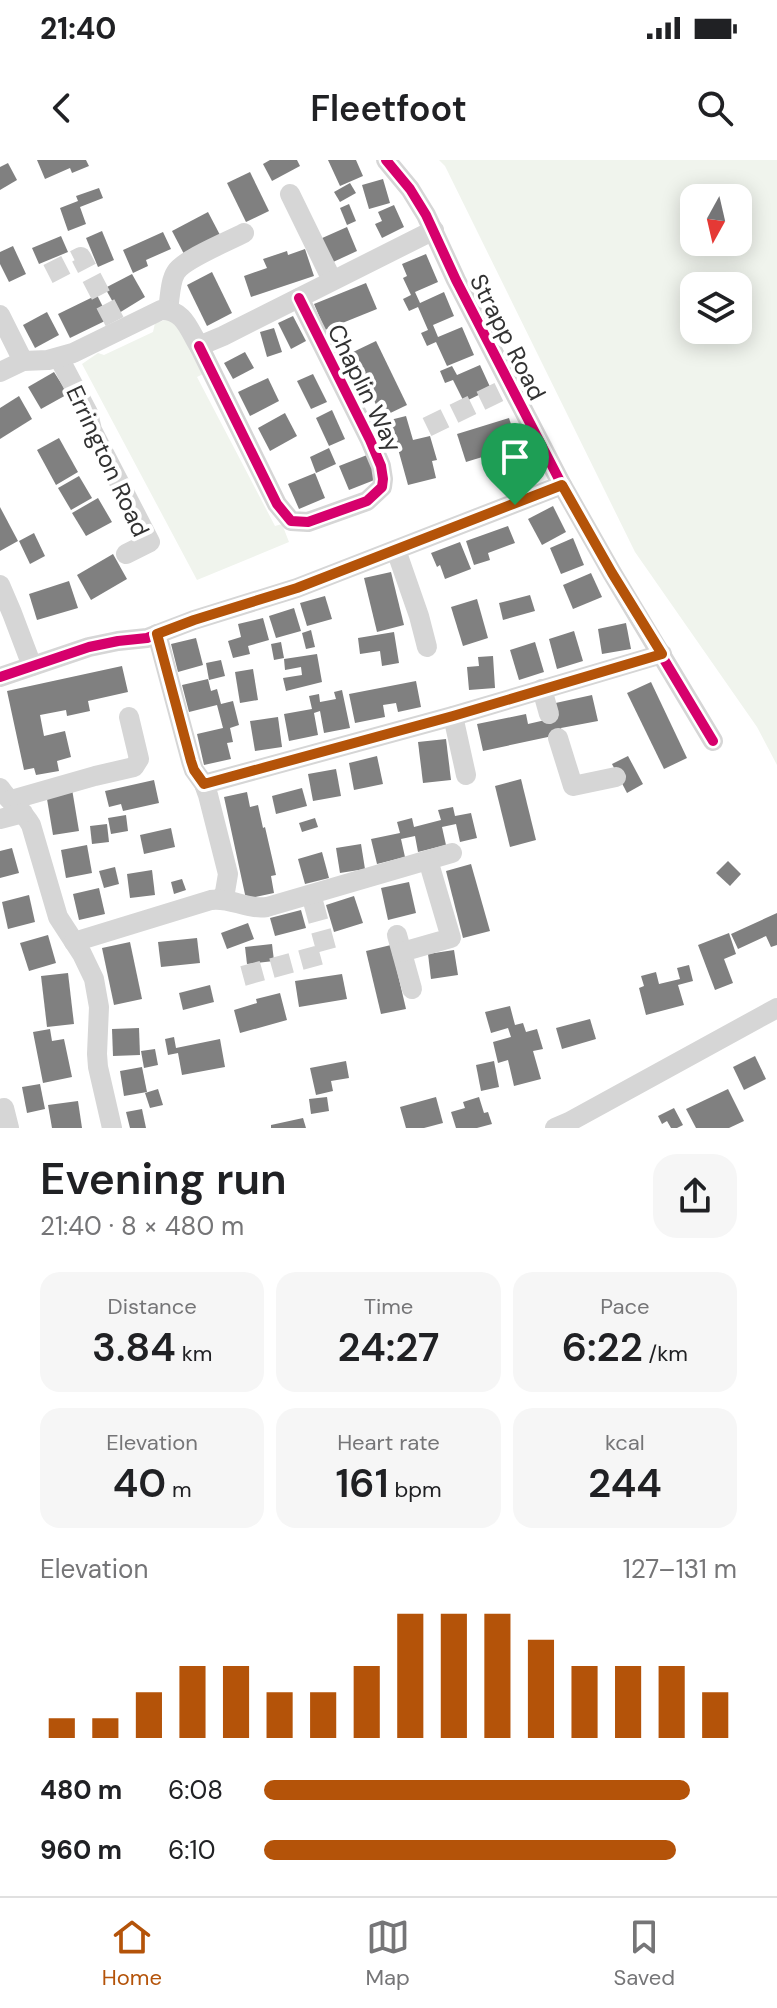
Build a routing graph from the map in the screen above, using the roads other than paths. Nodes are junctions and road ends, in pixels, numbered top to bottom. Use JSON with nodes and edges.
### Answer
{"nodes":[{"id":1,"x":386,"y":160,"type":"edge"},
{"id":2,"x":290,"y":194,"type":"dead end"},
{"id":3,"x":434,"y":230,"type":"junction"},
{"id":4,"x":244,"y":233,"type":"dead end"},
{"id":5,"x":332,"y":280,"type":"junction"},
{"id":6,"x":299,"y":298,"type":"junction"},
{"id":7,"x":168,"y":310,"type":"junction"},
{"id":8,"x":0,"y":315,"type":"edge"},
{"id":9,"x":199,"y":346,"type":"junction"},
{"id":10,"x":59,"y":358,"type":"junction"},
{"id":11,"x":23,"y":361,"type":"junction"},
{"id":12,"x":0,"y":372,"type":"edge"},
{"id":13,"x":562,"y":485,"type":"junction"},
{"id":14,"x":396,"y":550,"type":"junction"},
{"id":15,"x":126,"y":554,"type":"dead end"},
{"id":16,"x":0,"y":585,"type":"edge"},
{"id":17,"x":157,"y":634,"type":"junction"},
{"id":18,"x":427,"y":647,"type":"dead end"},
{"id":19,"x":662,"y":654,"type":"junction"},
{"id":20,"x":32,"y":666,"type":"junction"},
{"id":21,"x":0,"y":677,"type":"edge"},
{"id":22,"x":542,"y":689,"type":"junction"},
{"id":23,"x":549,"y":714,"type":"dead end"},
{"id":24,"x":453,"y":716,"type":"junction"},
{"id":25,"x":129,"y":717,"type":"dead end"},
{"id":26,"x":558,"y":738,"type":"dead end"},
{"id":27,"x":713,"y":741,"type":"dead end"},
{"id":28,"x":466,"y":775,"type":"dead end"},
{"id":29,"x":616,"y":777,"type":"dead end"},
{"id":30,"x":204,"y":784,"type":"junction"},
{"id":31,"x":11,"y":800,"type":"edge"},
{"id":32,"x":0,"y":819,"type":"edge"},
{"id":33,"x":452,"y":853,"type":"dead end"},
{"id":34,"x":428,"y":860,"type":"junction"},
{"id":35,"x":221,"y":899,"type":"junction"},
{"id":36,"x":74,"y":942,"type":"junction"},
{"id":37,"x":412,"y":989,"type":"dead end"},
{"id":38,"x":777,"y":1008,"type":"edge"},
{"id":39,"x":112,"y":1128,"type":"edge"},
{"id":40,"x":555,"y":1128,"type":"edge"}],
"edges":[{"from":1,"to":3,"type":"street","name":"Strapp Road"},
{"from":2,"to":5,"type":"street"},
{"from":3,"to":5,"type":"street"},
{"from":3,"to":13,"type":"street","name":"Strapp Road"},
{"from":4,"to":7,"type":"street"},
{"from":5,"to":6,"type":"street"},
{"from":6,"to":9,"type":"street"},
{"from":6,"to":9,"type":"street","name":"Chaplin Way"},
{"from":7,"to":9,"type":"street"},
{"from":7,"to":10,"type":"street","name":"Errington Road"},
{"from":8,"to":11,"type":"street"},
{"from":10,"to":11,"type":"street","name":"Errington Road"},
{"from":10,"to":15,"type":"street","name":"Errington Road"},
{"from":11,"to":12,"type":"street","name":"Errington Road"},
{"from":13,"to":14,"type":"street"},
{"from":13,"to":19,"type":"street","name":"Strapp Road"},
{"from":14,"to":17,"type":"street"},
{"from":14,"to":18,"type":"street"},
{"from":16,"to":20,"type":"street"},
{"from":17,"to":20,"type":"street"},
{"from":17,"to":30,"type":"street"},
{"from":19,"to":22,"type":"street"},
{"from":19,"to":27,"type":"street","name":"Strapp Road"},
{"from":20,"to":21,"type":"street"},
{"from":22,"to":23,"type":"street"},
{"from":22,"to":24,"type":"street"},
{"from":24,"to":28,"type":"street"},
{"from":24,"to":30,"type":"street"},
{"from":25,"to":31,"type":"street"},
{"from":26,"to":29,"type":"street"},
{"from":30,"to":35,"type":"street"},
{"from":31,"to":32,"type":"street"},
{"from":31,"to":36,"type":"street"},
{"from":33,"to":34,"type":"street"},
{"from":34,"to":35,"type":"street"},
{"from":34,"to":37,"type":"street"},
{"from":35,"to":36,"type":"street"},
{"from":36,"to":39,"type":"street"},
{"from":38,"to":40,"type":"street"}]}
